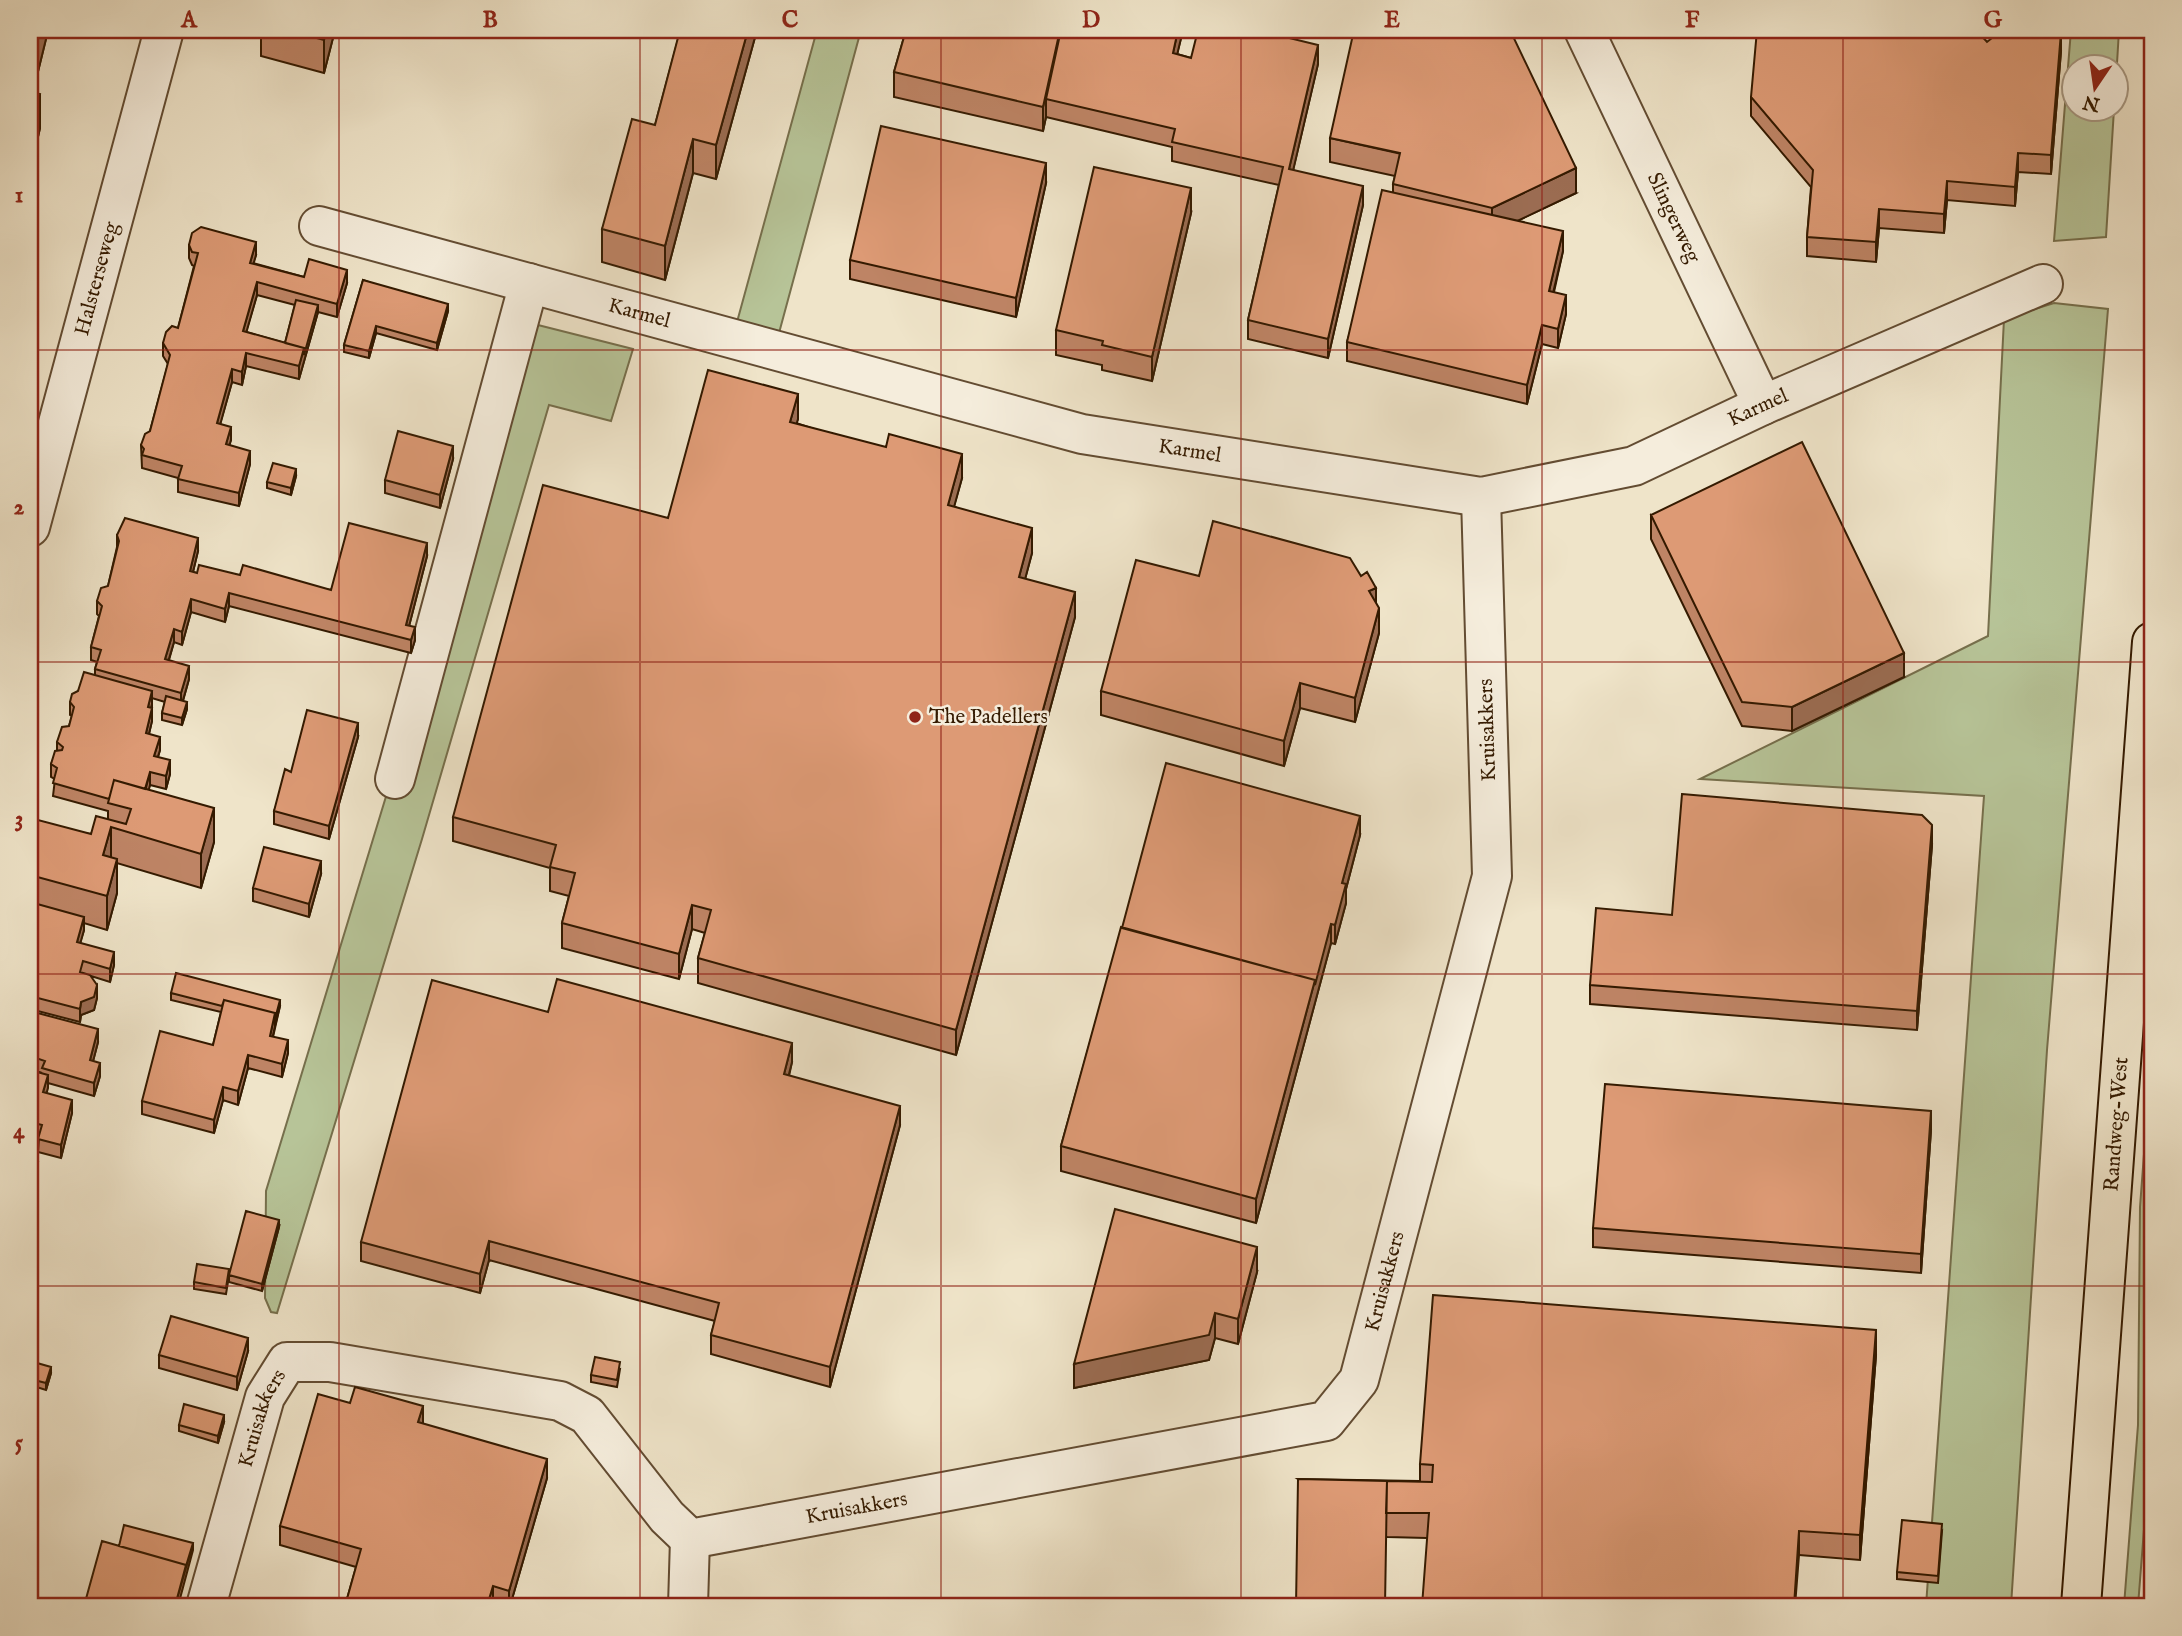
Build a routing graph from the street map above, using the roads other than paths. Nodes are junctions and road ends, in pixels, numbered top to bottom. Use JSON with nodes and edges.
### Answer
{"nodes":[{"id":1,"x":164,"y":30,"type":"edge"},
{"id":2,"x":1584,"y":30,"type":"edge"},
{"id":3,"x":319,"y":226,"type":"dead end"},
{"id":4,"x":529,"y":284,"type":"junction"},
{"id":5,"x":2043,"y":284,"type":"dead end"},
{"id":6,"x":1763,"y":405,"type":"junction"},
{"id":7,"x":1480,"y":497,"type":"junction"},
{"id":8,"x":30,"y":527,"type":"edge"},
{"id":9,"x":2152,"y":642,"type":"edge"},
{"id":10,"x":395,"y":779,"type":"dead end"},
{"id":11,"x":690,"y":1539,"type":"junction"},
{"id":12,"x":206,"y":1606,"type":"edge"},
{"id":13,"x":688,"y":1606,"type":"edge"},
{"id":14,"x":2081,"y":1606,"type":"edge"}],
"edges":[{"from":1,"to":8,"type":"street","name":"Halsterseweg"},
{"from":2,"to":6,"type":"street","name":"Slingerweg"},
{"from":3,"to":4,"type":"street","name":"Karmel"},
{"from":4,"to":7,"type":"street","name":"Karmel"},
{"from":4,"to":10,"type":"street"},
{"from":5,"to":6,"type":"street","name":"Karmel"},
{"from":6,"to":7,"type":"street","name":"Karmel"},
{"from":7,"to":11,"type":"street","name":"Kruisakkers"},
{"from":9,"to":14,"type":"main road","name":"Randweg-West"},
{"from":11,"to":12,"type":"street","name":"Kruisakkers"},
{"from":11,"to":13,"type":"street"}]}
